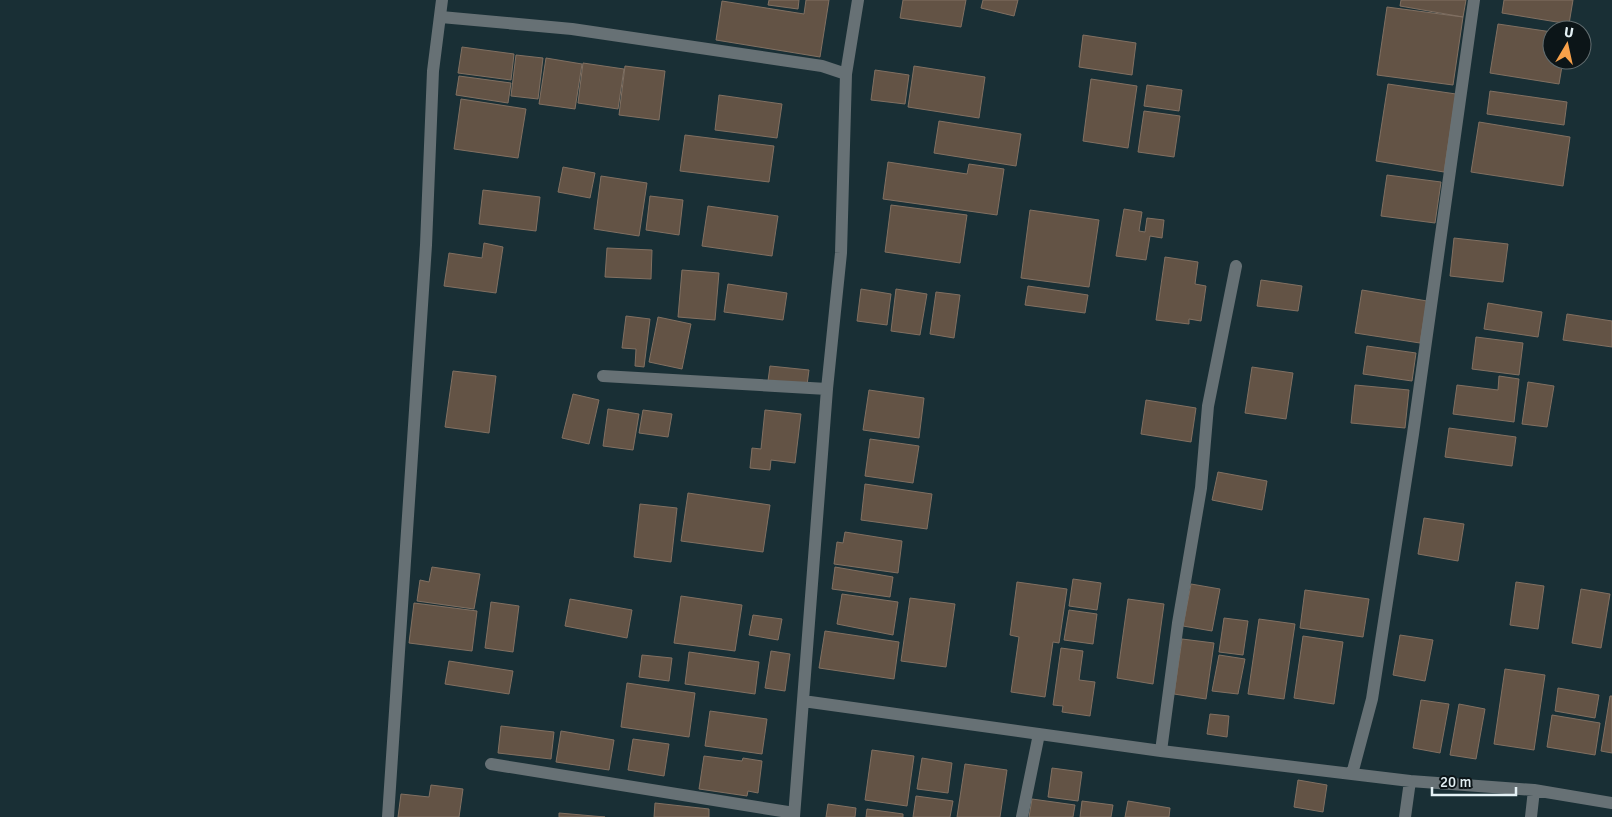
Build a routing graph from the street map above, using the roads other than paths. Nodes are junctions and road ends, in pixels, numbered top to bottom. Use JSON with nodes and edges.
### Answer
{"nodes":[{"id":1,"x":442,"y":0,"type":"edge"},
{"id":2,"x":858,"y":0,"type":"edge"},
{"id":3,"x":1474,"y":0,"type":"edge"},
{"id":4,"x":441,"y":17,"type":"junction"},
{"id":5,"x":846,"y":74,"type":"junction"},
{"id":6,"x":1236,"y":266,"type":"dead end"},
{"id":7,"x":602,"y":376,"type":"dead end"},
{"id":8,"x":827,"y":389,"type":"junction"},
{"id":9,"x":803,"y":701,"type":"junction"},
{"id":10,"x":1039,"y":734,"type":"junction"},
{"id":11,"x":1161,"y":751,"type":"junction"},
{"id":12,"x":492,"y":764,"type":"dead end"},
{"id":13,"x":1352,"y":774,"type":"junction"},
{"id":14,"x":1410,"y":781,"type":"junction"},
{"id":15,"x":1534,"y":790,"type":"junction"},
{"id":16,"x":1612,"y":803,"type":"edge"},
{"id":17,"x":794,"y":815,"type":"edge"},
{"id":18,"x":388,"y":817,"type":"edge"},
{"id":19,"x":1022,"y":817,"type":"edge"},
{"id":20,"x":1405,"y":817,"type":"edge"},
{"id":21,"x":1531,"y":817,"type":"edge"}],
"edges":[{"from":1,"to":4,"type":"street"},
{"from":2,"to":5,"type":"street"},
{"from":3,"to":13,"type":"street"},
{"from":4,"to":5,"type":"street"},
{"from":4,"to":18,"type":"street"},
{"from":5,"to":8,"type":"street"},
{"from":6,"to":11,"type":"street"},
{"from":7,"to":8,"type":"street"},
{"from":8,"to":9,"type":"street"},
{"from":9,"to":10,"type":"street"},
{"from":9,"to":17,"type":"street"},
{"from":10,"to":11,"type":"street"},
{"from":10,"to":19,"type":"street"},
{"from":11,"to":13,"type":"street"},
{"from":12,"to":17,"type":"street"},
{"from":13,"to":14,"type":"street"},
{"from":14,"to":15,"type":"street"},
{"from":14,"to":20,"type":"street"},
{"from":15,"to":16,"type":"street"},
{"from":15,"to":21,"type":"street"}]}
